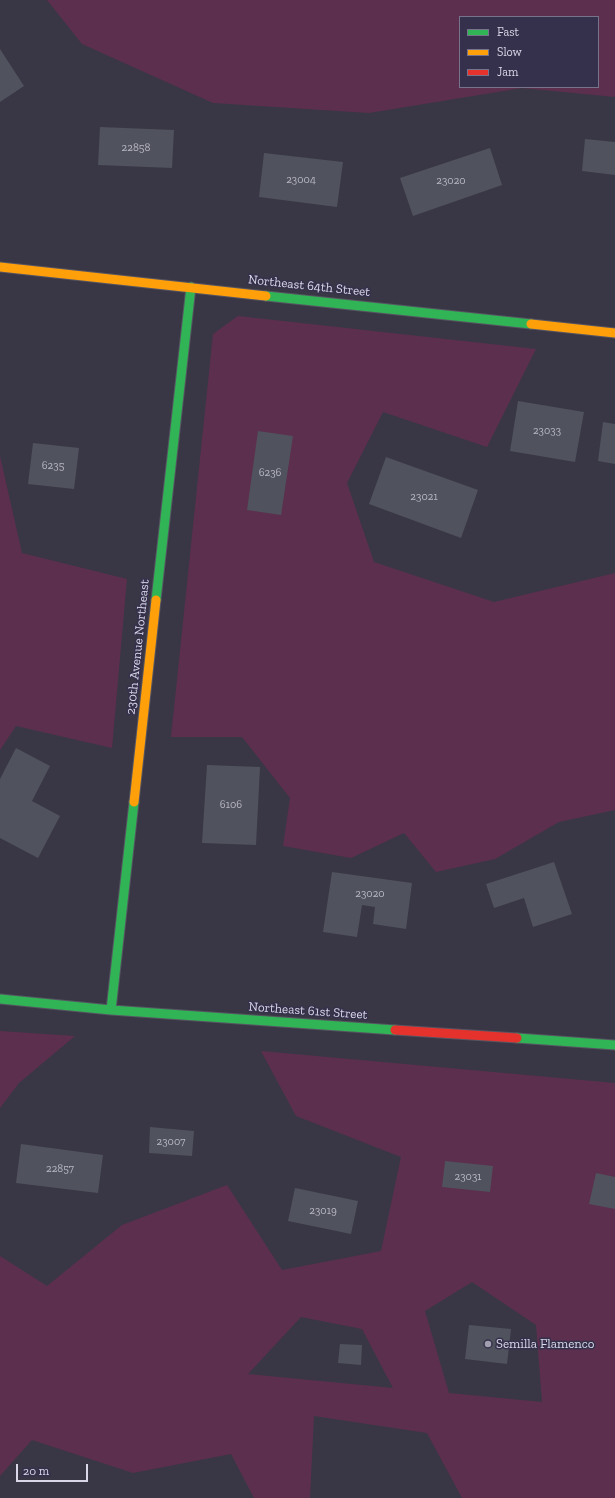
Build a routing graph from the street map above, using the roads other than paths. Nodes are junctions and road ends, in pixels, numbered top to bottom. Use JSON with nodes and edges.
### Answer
{"nodes":[{"id":1,"x":0,"y":266,"type":"edge"},
{"id":2,"x":191,"y":286,"type":"junction"},
{"id":3,"x":615,"y":333,"type":"edge"},
{"id":4,"x":0,"y":999,"type":"edge"},
{"id":5,"x":111,"y":1010,"type":"junction"},
{"id":6,"x":615,"y":1045,"type":"edge"}],
"edges":[{"from":1,"to":2,"type":"street","name":"Northeast 64th Street"},
{"from":2,"to":3,"type":"street","name":"Northeast 64th Street"},
{"from":2,"to":5,"type":"street","name":"230th Avenue Northeast"},
{"from":4,"to":5,"type":"street","name":"Northeast 61st Street"},
{"from":5,"to":6,"type":"street","name":"Northeast 61st Street"}]}
